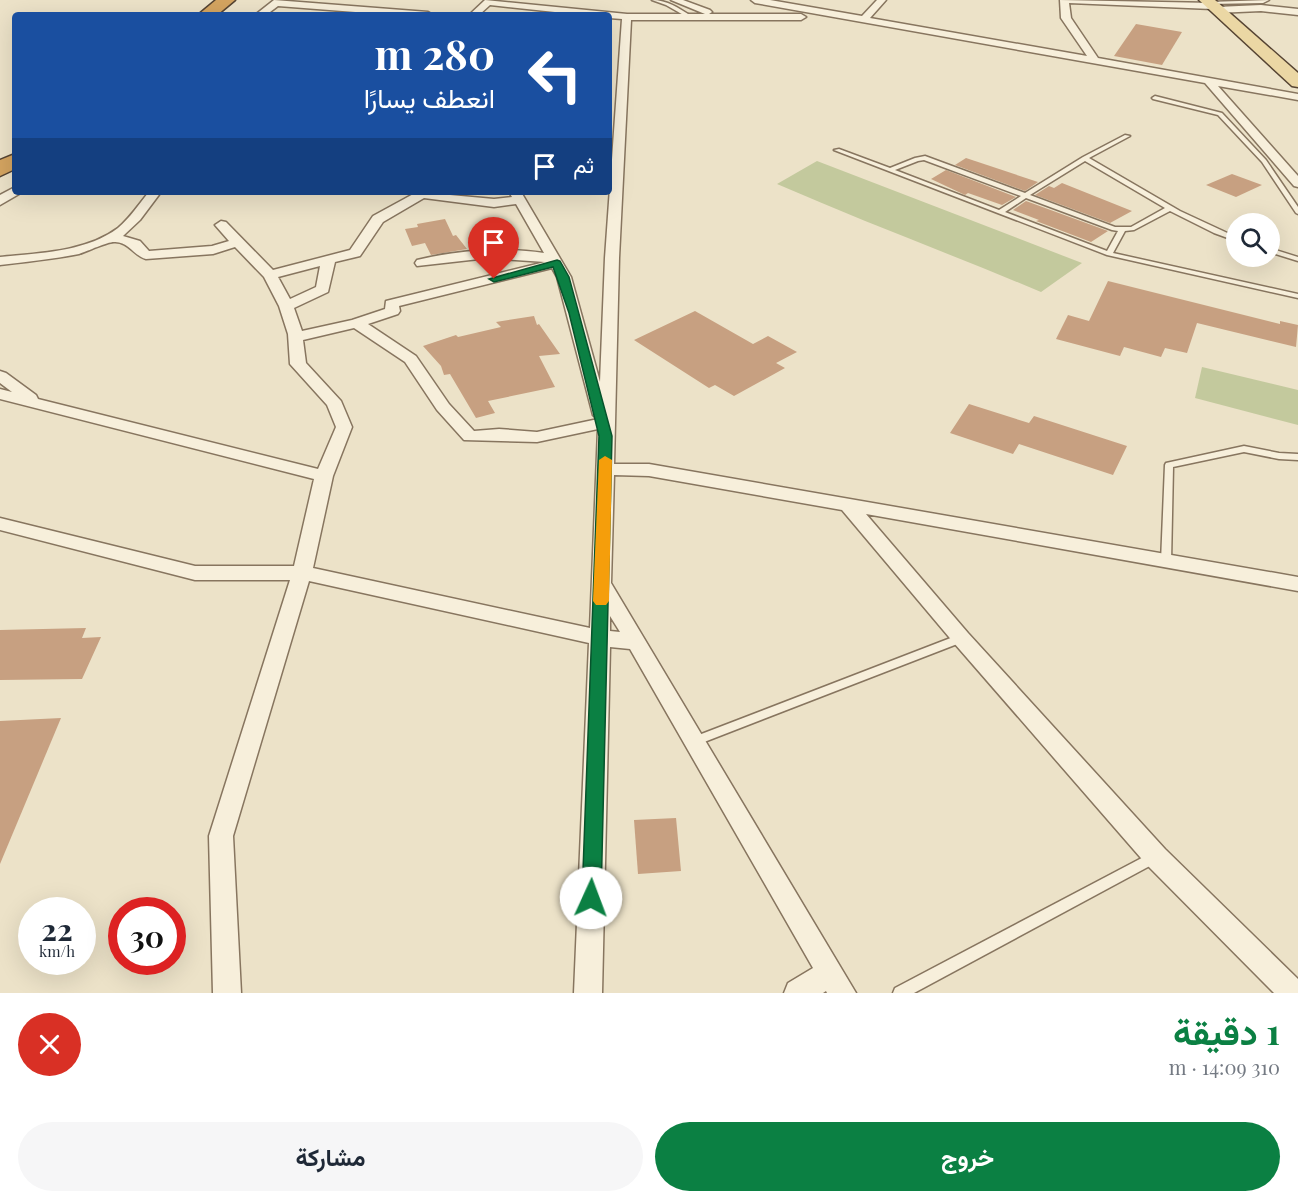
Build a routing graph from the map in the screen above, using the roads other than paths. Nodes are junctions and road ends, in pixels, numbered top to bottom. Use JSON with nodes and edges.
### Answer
{"nodes":[{"id":1,"x":367,"y":0,"type":"edge"},
{"id":2,"x":654,"y":0,"type":"edge"},
{"id":3,"x":675,"y":0,"type":"edge"},
{"id":4,"x":755,"y":0,"type":"edge"},
{"id":5,"x":827,"y":0,"type":"edge"},
{"id":6,"x":882,"y":0,"type":"edge"},
{"id":7,"x":1066,"y":0,"type":"edge"},
{"id":8,"x":1267,"y":0,"type":"edge"},
{"id":9,"x":489,"y":1,"type":"edge"},
{"id":10,"x":1082,"y":1,"type":"edge"},
{"id":11,"x":234,"y":2,"type":"edge"},
{"id":12,"x":278,"y":2,"type":"edge"},
{"id":13,"x":1211,"y":5,"type":"edge"},
{"id":14,"x":814,"y":10,"type":"junction"},
{"id":15,"x":212,"y":12,"type":"edge"},
{"id":16,"x":264,"y":12,"type":"edge"},
{"id":17,"x":353,"y":12,"type":"edge"},
{"id":18,"x":477,"y":12,"type":"edge"},
{"id":19,"x":550,"y":12,"type":"edge"},
{"id":20,"x":1298,"y":12,"type":"edge"},
{"id":21,"x":612,"y":16,"type":"edge"},
{"id":22,"x":689,"y":16,"type":"junction"},
{"id":23,"x":720,"y":16,"type":"junction"},
{"id":24,"x":627,"y":17,"type":"junction"},
{"id":25,"x":851,"y":17,"type":"junction"},
{"id":26,"x":864,"y":19,"type":"junction"},
{"id":27,"x":1096,"y":62,"type":"junction"},
{"id":28,"x":1208,"y":81,"type":"junction"},
{"id":29,"x":1298,"y":82,"type":"edge"},
{"id":30,"x":1298,"y":97,"type":"edge"},
{"id":31,"x":1155,"y":98,"type":"dead end"},
{"id":32,"x":1127,"y":136,"type":"dead end"},
{"id":33,"x":837,"y":150,"type":"dead end"},
{"id":34,"x":1085,"y":158,"type":"junction"},
{"id":35,"x":890,"y":170,"type":"junction"},
{"id":36,"x":1298,"y":183,"type":"edge"},
{"id":37,"x":156,"y":195,"type":"edge"},
{"id":38,"x":420,"y":195,"type":"edge"},
{"id":39,"x":443,"y":195,"type":"edge"},
{"id":40,"x":517,"y":196,"type":"edge"},
{"id":41,"x":1026,"y":196,"type":"junction"},
{"id":42,"x":1170,"y":208,"type":"junction"},
{"id":43,"x":1000,"y":212,"type":"junction"},
{"id":44,"x":1298,"y":212,"type":"edge"},
{"id":45,"x":221,"y":225,"type":"dead end"},
{"id":46,"x":1122,"y":230,"type":"junction"},
{"id":47,"x":1226,"y":235,"type":"edge"},
{"id":48,"x":113,"y":237,"type":"junction"},
{"id":49,"x":236,"y":243,"type":"junction"},
{"id":50,"x":1280,"y":253,"type":"edge"},
{"id":51,"x":1109,"y":254,"type":"junction"},
{"id":52,"x":1298,"y":259,"type":"edge"},
{"id":53,"x":0,"y":261,"type":"edge"},
{"id":54,"x":556,"y":261,"type":"junction"},
{"id":55,"x":328,"y":262,"type":"junction"},
{"id":56,"x":422,"y":263,"type":"dead end"},
{"id":57,"x":270,"y":275,"type":"junction"},
{"id":58,"x":1298,"y":296,"type":"edge"},
{"id":59,"x":286,"y":306,"type":"junction"},
{"id":60,"x":356,"y":323,"type":"junction"},
{"id":61,"x":295,"y":337,"type":"junction"},
{"id":62,"x":0,"y":376,"type":"edge"},
{"id":63,"x":3,"y":399,"type":"edge"},
{"id":64,"x":37,"y":404,"type":"junction"},
{"id":65,"x":604,"y":429,"type":"junction"},
{"id":66,"x":1298,"y":457,"type":"edge"},
{"id":67,"x":605,"y":469,"type":"junction"},
{"id":68,"x":324,"y":476,"type":"junction"},
{"id":69,"x":849,"y":506,"type":"junction"},
{"id":70,"x":0,"y":524,"type":"edge"},
{"id":71,"x":1166,"y":562,"type":"junction"},
{"id":72,"x":302,"y":573,"type":"junction"},
{"id":73,"x":601,"y":582,"type":"junction"},
{"id":74,"x":1298,"y":584,"type":"edge"},
{"id":75,"x":600,"y":638,"type":"junction"},
{"id":76,"x":961,"y":638,"type":"junction"},
{"id":77,"x":638,"y":642,"type":"junction"},
{"id":78,"x":695,"y":741,"type":"junction"},
{"id":79,"x":1156,"y":857,"type":"junction"},
{"id":80,"x":836,"y":983,"type":"edge"},
{"id":81,"x":227,"y":993,"type":"edge"},
{"id":82,"x":588,"y":993,"type":"edge"},
{"id":83,"x":798,"y":993,"type":"edge"},
{"id":84,"x":900,"y":993,"type":"edge"},
{"id":85,"x":1293,"y":993,"type":"edge"}],
"edges":[{"from":1,"to":17,"type":"street"},
{"from":2,"to":22,"type":"lane"},
{"from":3,"to":23,"type":"street"},
{"from":4,"to":14,"type":"street"},
{"from":5,"to":14,"type":"street"},
{"from":6,"to":26,"type":"street"},
{"from":7,"to":10,"type":"street"},
{"from":7,"to":27,"type":"street"},
{"from":8,"to":13,"type":"lane"},
{"from":9,"to":18,"type":"street"},
{"from":9,"to":19,"type":"street"},
{"from":10,"to":13,"type":"street"},
{"from":11,"to":15,"type":"highway"},
{"from":12,"to":16,"type":"street"},
{"from":12,"to":17,"type":"street"},
{"from":13,"to":20,"type":"street"},
{"from":13,"to":29,"type":"main road"},
{"from":14,"to":25,"type":"street"},
{"from":21,"to":24,"type":"street"},
{"from":22,"to":23,"type":"street"},
{"from":22,"to":24,"type":"street"},
{"from":23,"to":25,"type":"street"},
{"from":24,"to":65,"type":"street"},
{"from":25,"to":26,"type":"street"},
{"from":26,"to":27,"type":"street"},
{"from":27,"to":28,"type":"street"},
{"from":28,"to":30,"type":"street"},
{"from":28,"to":36,"type":"street"},
{"from":31,"to":44,"type":"lane"},
{"from":32,"to":34,"type":"lane"},
{"from":33,"to":35,"type":"lane"},
{"from":34,"to":41,"type":"lane"},
{"from":34,"to":42,"type":"lane"},
{"from":35,"to":41,"type":"lane"},
{"from":35,"to":43,"type":"lane"},
{"from":37,"to":48,"type":"street"},
{"from":38,"to":55,"type":"street"},
{"from":39,"to":40,"type":"street"},
{"from":40,"to":54,"type":"street"},
{"from":41,"to":43,"type":"lane"},
{"from":41,"to":46,"type":"lane"},
{"from":42,"to":46,"type":"lane"},
{"from":42,"to":47,"type":"lane"},
{"from":43,"to":51,"type":"lane"},
{"from":45,"to":49,"type":"street"},
{"from":46,"to":51,"type":"lane"},
{"from":48,"to":49,"type":"street"},
{"from":48,"to":53,"type":"street"},
{"from":49,"to":57,"type":"street"},
{"from":50,"to":52,"type":"lane"},
{"from":51,"to":58,"type":"lane"},
{"from":54,"to":56,"type":"street"},
{"from":54,"to":60,"type":"street"},
{"from":54,"to":65,"type":"street"},
{"from":55,"to":57,"type":"street"},
{"from":55,"to":59,"type":"street"},
{"from":57,"to":59,"type":"street"},
{"from":59,"to":61,"type":"street"},
{"from":60,"to":61,"type":"street"},
{"from":60,"to":65,"type":"street"},
{"from":61,"to":68,"type":"street"},
{"from":62,"to":64,"type":"street"},
{"from":63,"to":64,"type":"street"},
{"from":64,"to":68,"type":"street"},
{"from":65,"to":67,"type":"street"},
{"from":66,"to":71,"type":"lane"},
{"from":67,"to":69,"type":"street"},
{"from":67,"to":73,"type":"street"},
{"from":68,"to":72,"type":"street"},
{"from":69,"to":71,"type":"street"},
{"from":69,"to":76,"type":"street"},
{"from":70,"to":72,"type":"street"},
{"from":71,"to":74,"type":"street"},
{"from":72,"to":75,"type":"street"},
{"from":72,"to":81,"type":"street"},
{"from":73,"to":75,"type":"street"},
{"from":73,"to":77,"type":"street"},
{"from":75,"to":77,"type":"street"},
{"from":75,"to":82,"type":"street"},
{"from":76,"to":78,"type":"lane"},
{"from":76,"to":79,"type":"street"},
{"from":77,"to":78,"type":"street"},
{"from":78,"to":80,"type":"street"},
{"from":79,"to":84,"type":"lane"},
{"from":79,"to":85,"type":"street"},
{"from":80,"to":83,"type":"street"}]}
